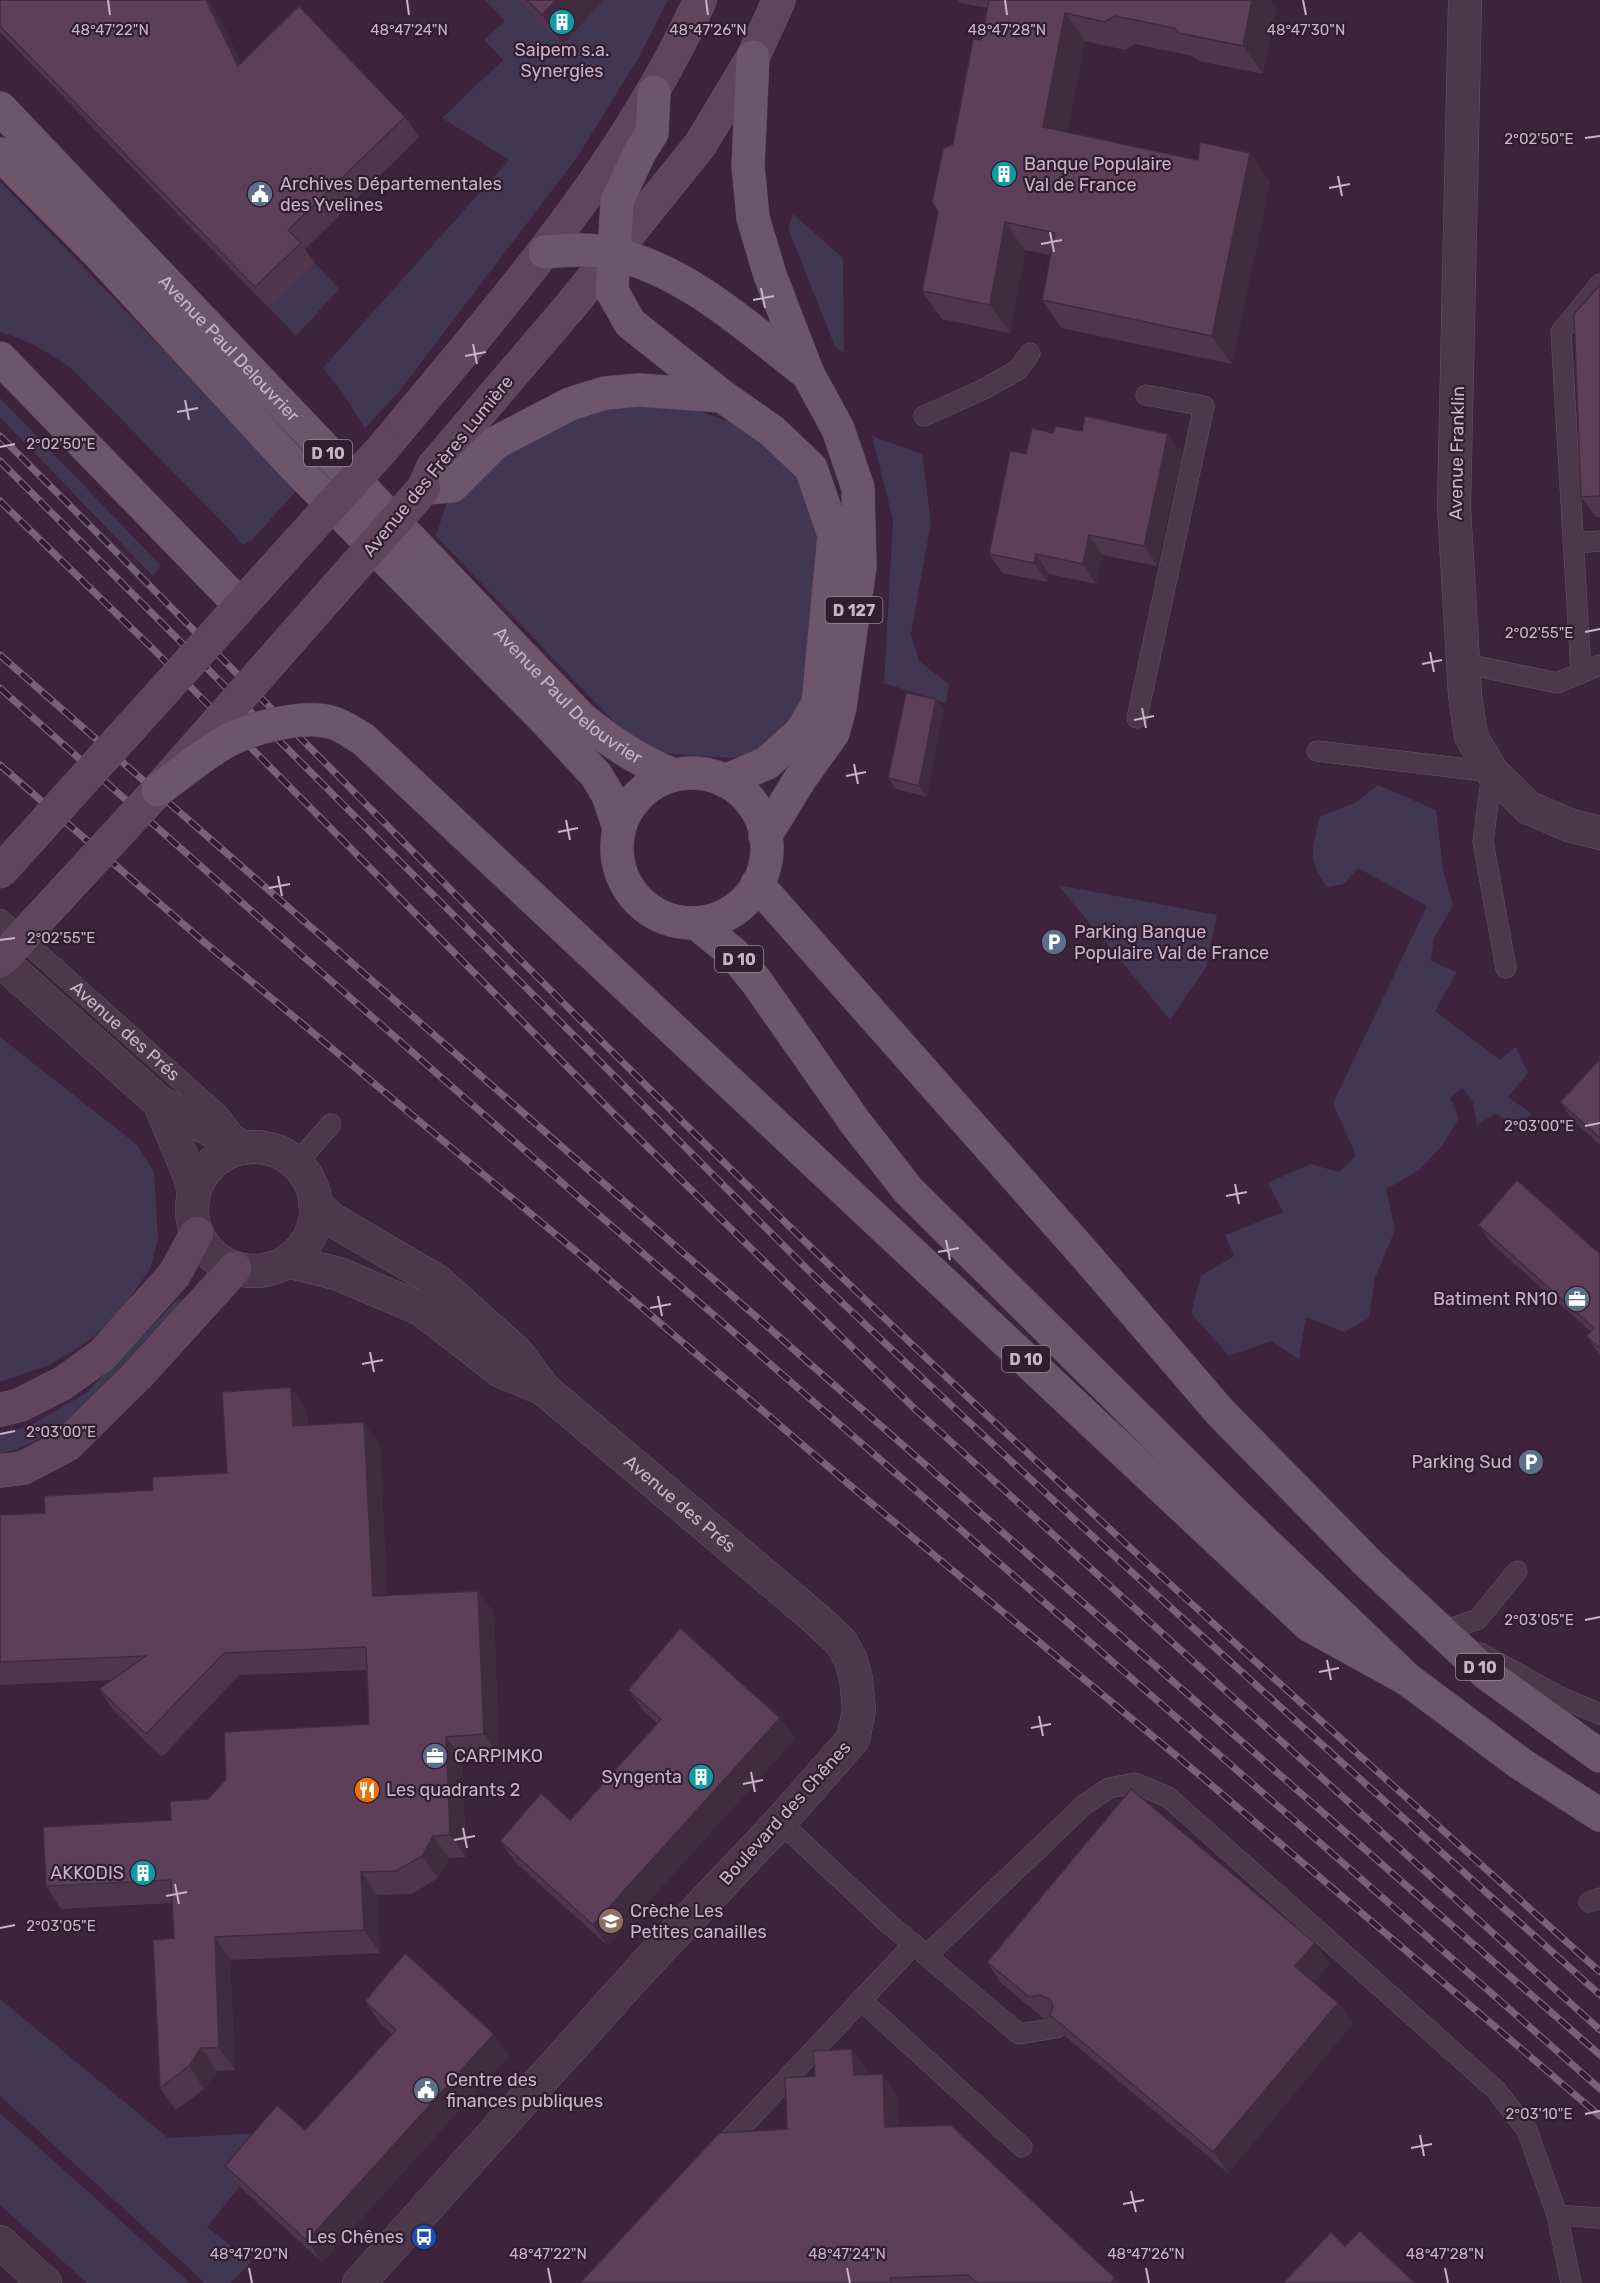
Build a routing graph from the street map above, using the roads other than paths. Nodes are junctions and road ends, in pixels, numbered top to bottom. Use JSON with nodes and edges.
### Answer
{"nodes":[{"id":1,"x":700,"y":0,"type":"edge"},
{"id":2,"x":764,"y":0,"type":"edge"},
{"id":3,"x":778,"y":0,"type":"edge"},
{"id":4,"x":1465,"y":0,"type":"edge"},
{"id":5,"x":753,"y":57,"type":"junction"},
{"id":6,"x":654,"y":92,"type":"junction"},
{"id":7,"x":0,"y":108,"type":"edge"},
{"id":8,"x":0,"y":154,"type":"edge"},
{"id":9,"x":545,"y":252,"type":"junction"},
{"id":10,"x":614,"y":254,"type":"junction"},
{"id":11,"x":1600,"y":284,"type":"edge"},
{"id":12,"x":1030,"y":353,"type":"dead end"},
{"id":13,"x":0,"y":358,"type":"edge"},
{"id":14,"x":808,"y":374,"type":"junction"},
{"id":15,"x":1146,"y":395,"type":"dead end"},
{"id":16,"x":722,"y":396,"type":"junction"},
{"id":17,"x":924,"y":416,"type":"dead end"},
{"id":18,"x":424,"y":488,"type":"junction"},
{"id":19,"x":1600,"y":541,"type":"edge"},
{"id":20,"x":1574,"y":543,"type":"junction"},
{"id":21,"x":240,"y":605,"type":"junction"},
{"id":22,"x":1462,"y":663,"type":"junction"},
{"id":23,"x":1600,"y":665,"type":"edge"},
{"id":24,"x":1581,"y":673,"type":"junction"},
{"id":25,"x":1137,"y":718,"type":"dead end"},
{"id":26,"x":1317,"y":751,"type":"dead end"},
{"id":27,"x":1492,"y":772,"type":"junction"},
{"id":28,"x":673,"y":775,"type":"junction"},
{"id":29,"x":725,"y":781,"type":"junction"},
{"id":30,"x":158,"y":790,"type":"junction"},
{"id":31,"x":619,"y":828,"type":"junction"},
{"id":32,"x":1600,"y":833,"type":"edge"},
{"id":33,"x":765,"y":836,"type":"junction"},
{"id":34,"x":0,"y":872,"type":"edge"},
{"id":35,"x":757,"y":884,"type":"junction"},
{"id":36,"x":0,"y":919,"type":"edge"},
{"id":37,"x":696,"y":923,"type":"junction"},
{"id":38,"x":0,"y":960,"type":"edge"},
{"id":39,"x":1506,"y":968,"type":"dead end"},
{"id":40,"x":159,"y":1102,"type":"junction"},
{"id":41,"x":331,"y":1124,"type":"dead end"},
{"id":42,"x":244,"y":1148,"type":"junction"},
{"id":43,"x":296,"y":1164,"type":"junction"},
{"id":44,"x":194,"y":1193,"type":"junction"},
{"id":45,"x":315,"y":1203,"type":"junction"},
{"id":46,"x":197,"y":1233,"type":"junction"},
{"id":47,"x":287,"y":1261,"type":"junction"},
{"id":48,"x":235,"y":1268,"type":"junction"},
{"id":49,"x":545,"y":1390,"type":"junction"},
{"id":50,"x":0,"y":1410,"type":"edge"},
{"id":51,"x":0,"y":1472,"type":"edge"},
{"id":52,"x":1517,"y":1571,"type":"dead end"},
{"id":53,"x":814,"y":1617,"type":"joint"},
{"id":54,"x":1442,"y":1632,"type":"junction"},
{"id":55,"x":1407,"y":1679,"type":"junction"},
{"id":56,"x":1600,"y":1714,"type":"edge"},
{"id":57,"x":1600,"y":1756,"type":"edge"},
{"id":58,"x":1600,"y":1815,"type":"edge"},
{"id":59,"x":780,"y":1822,"type":"junction"},
{"id":60,"x":920,"y":1950,"type":"junction"},
{"id":61,"x":861,"y":2000,"type":"junction"},
{"id":62,"x":1056,"y":2028,"type":"edge"},
{"id":63,"x":1022,"y":2147,"type":"dead end"},
{"id":64,"x":703,"y":2168,"type":"edge"},
{"id":65,"x":1557,"y":2215,"type":"junction"},
{"id":66,"x":1600,"y":2218,"type":"edge"},
{"id":67,"x":0,"y":2242,"type":"edge"},
{"id":68,"x":45,"y":2283,"type":"edge"},
{"id":69,"x":359,"y":2283,"type":"edge"},
{"id":70,"x":1571,"y":2283,"type":"edge"}],
"edges":[{"from":1,"to":6,"type":"main road"},
{"from":2,"to":5,"type":"main road","name":"Avenue des Frères Lumière","number":"D 127"},
{"from":3,"to":5,"type":"main road","name":"Avenue des Frères Lumière","number":"D 127"},
{"from":4,"to":22,"type":"street","name":"Avenue Franklin"},
{"from":5,"to":10,"type":"main road","name":"Avenue des Frères Lumière","number":"D 127"},
{"from":5,"to":14,"type":"main road","number":"D 127"},
{"from":6,"to":9,"type":"main road"},
{"from":6,"to":10,"type":"main road"},
{"from":7,"to":28,"type":"main road","name":"Avenue Paul Delouvrier","number":"D 10"},
{"from":8,"to":31,"type":"main road","name":"Avenue Paul Delouvrier","number":"D 10"},
{"from":9,"to":10,"type":"main road","number":"D 127"},
{"from":9,"to":21,"type":"main road","bridge":true},
{"from":10,"to":14,"type":"main road","number":"D 127"},
{"from":10,"to":16,"type":"main road"},
{"from":10,"to":18,"type":"main road","name":"Avenue des Frères Lumière","number":"D 127"},
{"from":11,"to":20,"type":"lane"},
{"from":12,"to":17,"type":"lane"},
{"from":13,"to":21,"type":"main road"},
{"from":14,"to":33,"type":"main road","number":"D 127"},
{"from":15,"to":25,"type":"lane"},
{"from":16,"to":18,"type":"main road"},
{"from":16,"to":29,"type":"main road"},
{"from":18,"to":30,"type":"main road","name":"Avenue des Frères Lumière","number":"D 127","bridge":true},
{"from":19,"to":20,"type":"lane"},
{"from":20,"to":24,"type":"lane"},
{"from":21,"to":34,"type":"main road","bridge":true},
{"from":22,"to":24,"type":"lane"},
{"from":22,"to":27,"type":"street","name":"Avenue Franklin"},
{"from":23,"to":24,"type":"lane"},
{"from":26,"to":27,"type":"lane"},
{"from":27,"to":32,"type":"street","name":"Avenue Franklin"},
{"from":27,"to":39,"type":"lane"},
{"from":28,"to":29,"type":"main road"},
{"from":28,"to":31,"type":"main road"},
{"from":29,"to":33,"type":"main road"},
{"from":30,"to":38,"type":"main road","name":"Avenue des Frères Lumière","number":"D 127","bridge":true},
{"from":30,"to":55,"type":"main road","number":"D 10","bridge":true},
{"from":31,"to":37,"type":"main road"},
{"from":33,"to":35,"type":"main road"},
{"from":35,"to":37,"type":"main road"},
{"from":35,"to":54,"type":"main road","number":"D 10"},
{"from":36,"to":42,"type":"lane","name":"Avenue des Prés"},
{"from":37,"to":55,"type":"main road","number":"D 10"},
{"from":38,"to":40,"type":"street","name":"Avenue des Prés"},
{"from":40,"to":42,"type":"street","name":"Avenue des Prés"},
{"from":40,"to":44,"type":"street","name":"Avenue des Prés"},
{"from":41,"to":43,"type":"lane"},
{"from":42,"to":43,"type":"street","name":"Avenue des Prés"},
{"from":42,"to":44,"type":"street","name":"Avenue des Prés"},
{"from":43,"to":45,"type":"street","name":"Avenue des Prés"},
{"from":44,"to":46,"type":"street","name":"Avenue des Prés"},
{"from":45,"to":47,"type":"street","name":"Avenue des Prés"},
{"from":45,"to":49,"type":"street","name":"Avenue des Prés"},
{"from":46,"to":48,"type":"street","name":"Avenue des Prés"},
{"from":46,"to":50,"type":"main road"},
{"from":47,"to":48,"type":"street","name":"Avenue des Prés"},
{"from":47,"to":49,"type":"street","name":"Avenue des Prés"},
{"from":48,"to":51,"type":"main road"},
{"from":49,"to":53,"type":"street","name":"Avenue des Prés"},
{"from":52,"to":54,"type":"lane"},
{"from":53,"to":59,"type":"street","name":"Boulevard des Chênes"},
{"from":54,"to":56,"type":"lane"},
{"from":54,"to":57,"type":"main road","number":"D 10"},
{"from":55,"to":58,"type":"main road","number":"D 10"},
{"from":59,"to":60,"type":"lane"},
{"from":59,"to":69,"type":"street","name":"Boulevard des Chênes"},
{"from":60,"to":61,"type":"lane"},
{"from":60,"to":62,"type":"lane"},
{"from":60,"to":65,"type":"lane"},
{"from":61,"to":63,"type":"lane"},
{"from":61,"to":64,"type":"lane"},
{"from":65,"to":66,"type":"lane"},
{"from":65,"to":70,"type":"lane"},
{"from":67,"to":68,"type":"street"}]}
